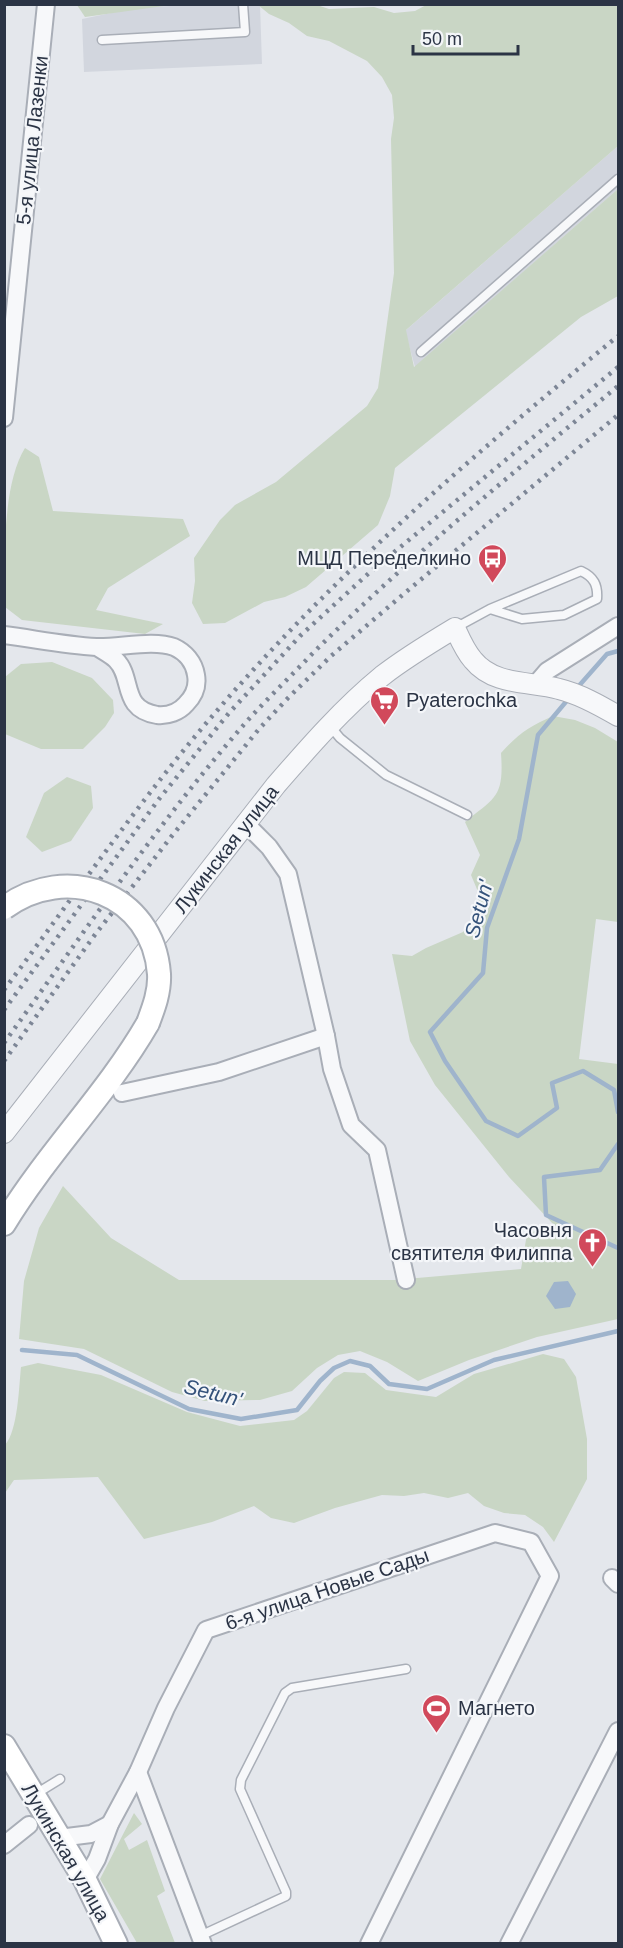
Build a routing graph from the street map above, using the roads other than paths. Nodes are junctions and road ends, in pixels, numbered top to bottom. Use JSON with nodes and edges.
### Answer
{"nodes":[{"id":1,"x":46,"y":4,"type":"edge"},
{"id":2,"x":243,"y":4,"type":"edge"},
{"id":3,"x":102,"y":40,"type":"dead end"},
{"id":4,"x":618,"y":179,"type":"edge"},
{"id":5,"x":10,"y":299,"type":"edge"},
{"id":6,"x":422,"y":352,"type":"dead end"},
{"id":7,"x":4,"y":418,"type":"edge"},
{"id":8,"x":490,"y":609,"type":"junction"},
{"id":9,"x":618,"y":626,"type":"edge"},
{"id":10,"x":455,"y":628,"type":"junction"},
{"id":11,"x":4,"y":635,"type":"edge"},
{"id":12,"x":97,"y":647,"type":"junction"},
{"id":13,"x":534,"y":685,"type":"junction"},
{"id":14,"x":610,"y":712,"type":"edge"},
{"id":15,"x":329,"y":726,"type":"junction"},
{"id":16,"x":467,"y":814,"type":"dead end"},
{"id":17,"x":245,"y":823,"type":"junction"},
{"id":18,"x":4,"y":908,"type":"edge"},
{"id":19,"x":326,"y":1035,"type":"junction"},
{"id":20,"x":122,"y":1093,"type":"dead end"},
{"id":21,"x":4,"y":1134,"type":"edge"},
{"id":22,"x":4,"y":1224,"type":"edge"},
{"id":23,"x":406,"y":1280,"type":"dead end"},
{"id":24,"x":406,"y":1669,"type":"dead end"},
{"id":25,"x":618,"y":1731,"type":"edge"},
{"id":26,"x":9,"y":1754,"type":"edge"},
{"id":27,"x":138,"y":1772,"type":"junction"},
{"id":28,"x":60,"y":1779,"type":"dead end"},
{"id":29,"x":34,"y":1796,"type":"junction"},
{"id":30,"x":110,"y":1824,"type":"junction"},
{"id":31,"x":29,"y":1826,"type":"dead end"},
{"id":32,"x":59,"y":1838,"type":"junction"},
{"id":33,"x":4,"y":1845,"type":"edge"},
{"id":34,"x":85,"y":1880,"type":"junction"},
{"id":35,"x":201,"y":1940,"type":"edge"},
{"id":36,"x":116,"y":1944,"type":"edge"},
{"id":37,"x":369,"y":1944,"type":"edge"},
{"id":38,"x":509,"y":1944,"type":"edge"}],
"edges":[{"from":1,"to":5,"type":"street","name":"5-я улица Лазенки"},
{"from":2,"to":3,"type":"lane"},
{"from":4,"to":6,"type":"lane"},
{"from":5,"to":7,"type":"street","name":"5-я улица Лазенки"},
{"from":8,"to":8,"type":"lane","name":"Лукинская улица"},
{"from":8,"to":10,"type":"lane","name":"Лукинская улица"},
{"from":9,"to":13,"type":"street"},
{"from":10,"to":13,"type":"street"},
{"from":10,"to":15,"type":"street","name":"Лукинская улица"},
{"from":11,"to":12,"type":"street"},
{"from":12,"to":12,"type":"street"},
{"from":13,"to":14,"type":"street"},
{"from":15,"to":16,"type":"lane"},
{"from":15,"to":17,"type":"street","name":"Лукинская улица"},
{"from":17,"to":19,"type":"street"},
{"from":17,"to":21,"type":"street","name":"Лукинская улица"},
{"from":18,"to":22,"type":"main road","bridge":true},
{"from":19,"to":20,"type":"street"},
{"from":19,"to":23,"type":"street"},
{"from":24,"to":35,"type":"lane"},
{"from":25,"to":38,"type":"street"},
{"from":26,"to":29,"type":"main road","name":"Лукинская улица"},
{"from":27,"to":30,"type":"street","name":"6-я улица Новые Сады"},
{"from":27,"to":35,"type":"street"},
{"from":27,"to":37,"type":"street","name":"6-я улица Новые Сады"},
{"from":28,"to":29,"type":"lane"},
{"from":29,"to":32,"type":"main road","name":"Лукинская улица"},
{"from":30,"to":32,"type":"street"},
{"from":30,"to":34,"type":"street","name":"6-я улица Новые Сады"},
{"from":31,"to":33,"type":"street"},
{"from":32,"to":34,"type":"main road","name":"Лукинская улица"},
{"from":34,"to":36,"type":"main road","name":"Лукинская улица"}]}
